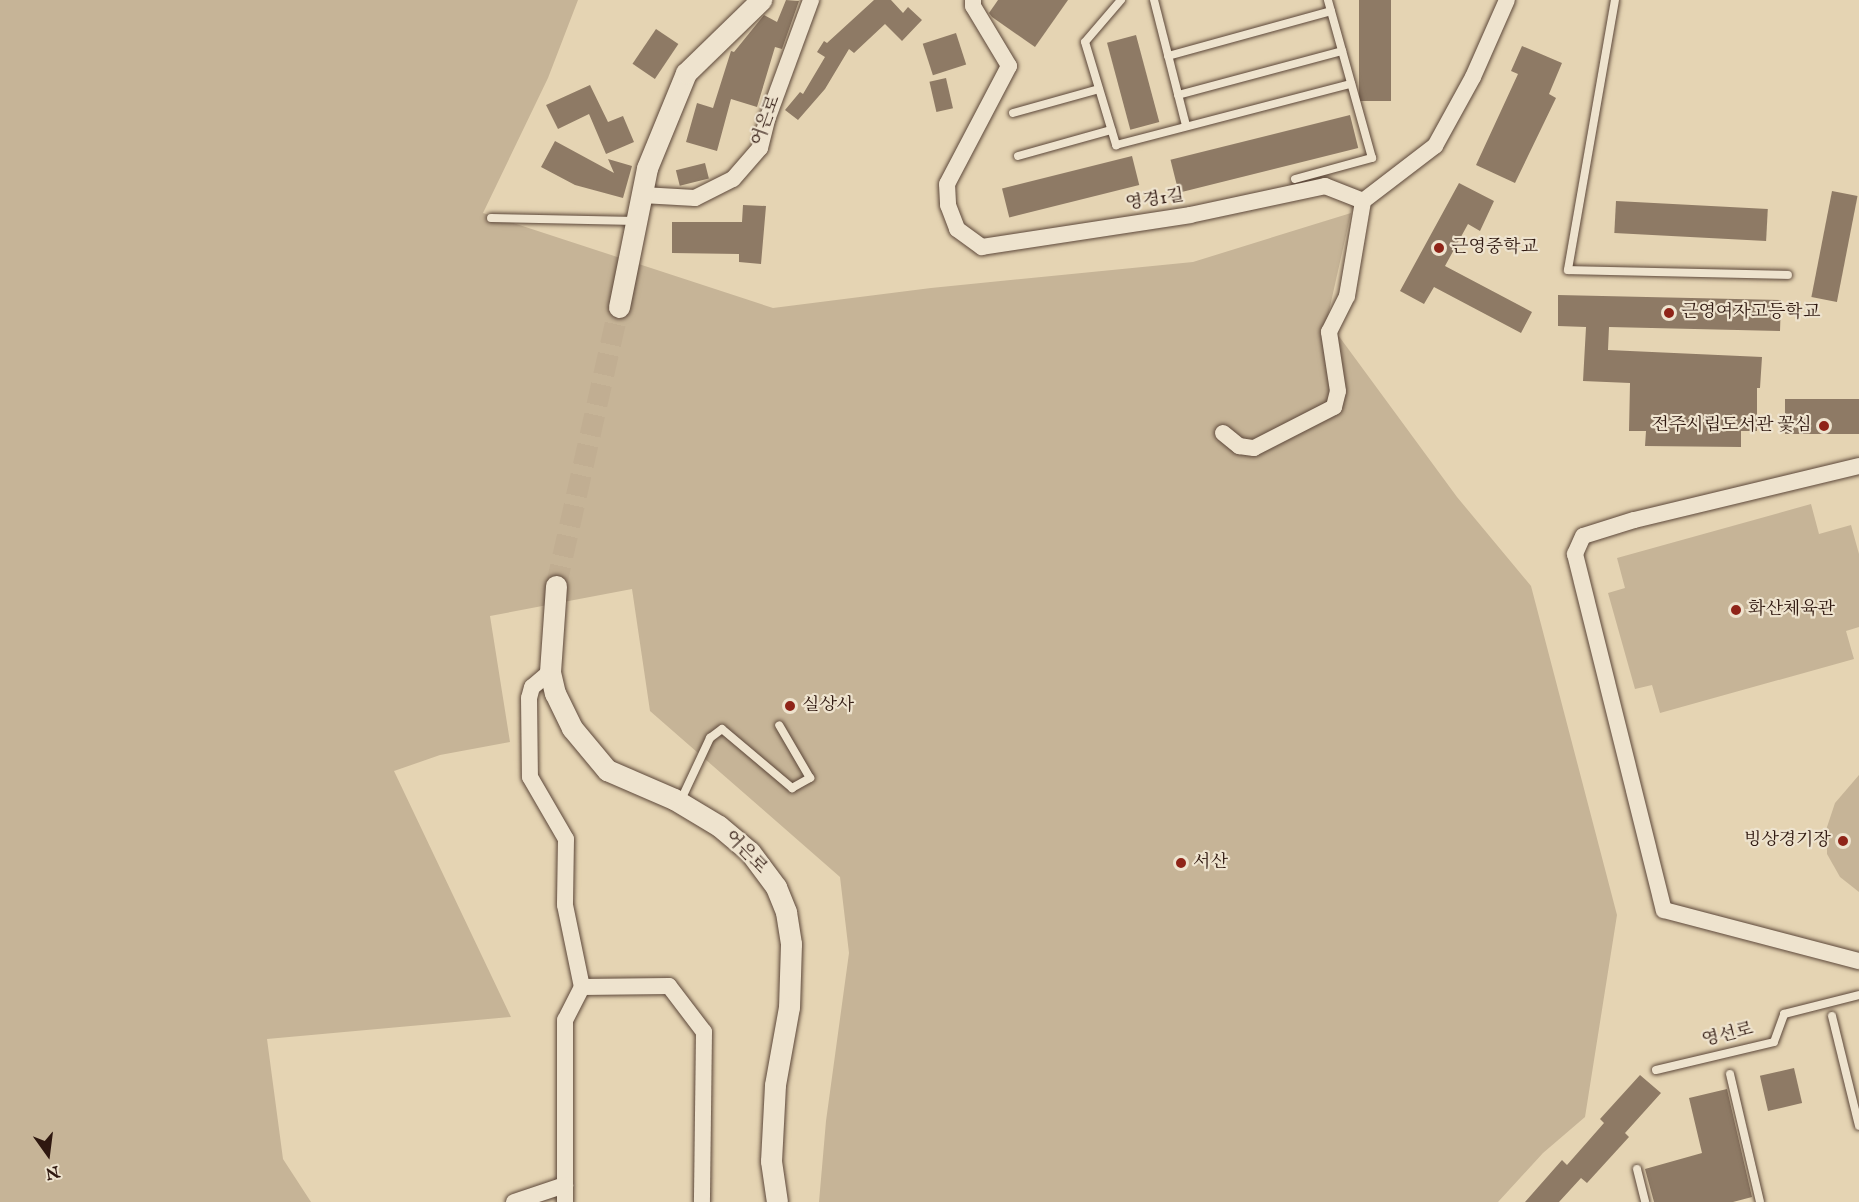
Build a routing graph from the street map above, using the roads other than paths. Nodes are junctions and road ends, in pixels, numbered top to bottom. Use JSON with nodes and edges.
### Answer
{"nodes":[{"id":1,"x":761,"y":0,"type":"edge"},
{"id":2,"x":811,"y":0,"type":"edge"},
{"id":3,"x":973,"y":0,"type":"edge"},
{"id":4,"x":1121,"y":0,"type":"edge"},
{"id":5,"x":1154,"y":0,"type":"edge"},
{"id":6,"x":1328,"y":0,"type":"edge"},
{"id":7,"x":1507,"y":0,"type":"edge"},
{"id":8,"x":1615,"y":0,"type":"edge"},
{"id":9,"x":1331,"y":11,"type":"junction"},
{"id":10,"x":1342,"y":51,"type":"junction"},
{"id":11,"x":1168,"y":56,"type":"junction"},
{"id":12,"x":1351,"y":84,"type":"junction"},
{"id":13,"x":1099,"y":89,"type":"junction"},
{"id":14,"x":1178,"y":94,"type":"junction"},
{"id":15,"x":1013,"y":113,"type":"dead end"},
{"id":16,"x":1186,"y":126,"type":"junction"},
{"id":17,"x":1111,"y":130,"type":"junction"},
{"id":18,"x":1018,"y":156,"type":"dead end"},
{"id":19,"x":1295,"y":179,"type":"dead end"},
{"id":20,"x":642,"y":195,"type":"junction"},
{"id":21,"x":1363,"y":201,"type":"junction"},
{"id":22,"x":491,"y":218,"type":"dead end"},
{"id":23,"x":637,"y":221,"type":"junction"},
{"id":24,"x":1788,"y":275,"type":"dead end"},
{"id":25,"x":619,"y":306,"type":"tunnel mouth"},
{"id":26,"x":1223,"y":433,"type":"dead end"},
{"id":27,"x":1859,"y":466,"type":"edge"},
{"id":28,"x":556,"y":586,"type":"tunnel mouth"},
{"id":29,"x":550,"y":672,"type":"junction"},
{"id":30,"x":779,"y":725,"type":"dead end"},
{"id":31,"x":680,"y":802,"type":"junction"},
{"id":32,"x":1859,"y":961,"type":"edge"},
{"id":33,"x":582,"y":987,"type":"junction"},
{"id":34,"x":1859,"y":995,"type":"edge"},
{"id":35,"x":1832,"y":1016,"type":"dead end"},
{"id":36,"x":1656,"y":1070,"type":"dead end"},
{"id":37,"x":1730,"y":1074,"type":"dead end"},
{"id":38,"x":1859,"y":1126,"type":"edge"},
{"id":39,"x":1637,"y":1169,"type":"dead end"},
{"id":40,"x":565,"y":1194,"type":"edge"},
{"id":41,"x":514,"y":1202,"type":"edge"},
{"id":42,"x":702,"y":1202,"type":"edge"},
{"id":43,"x":777,"y":1202,"type":"edge"},
{"id":44,"x":1645,"y":1202,"type":"edge"},
{"id":45,"x":1760,"y":1202,"type":"edge"}],
"edges":[{"from":1,"to":20,"type":"street"},
{"from":2,"to":20,"type":"street","name":"어은로"},
{"from":3,"to":21,"type":"street","name":"영경1길"},
{"from":4,"to":13,"type":"lane"},
{"from":5,"to":11,"type":"lane"},
{"from":6,"to":9,"type":"lane"},
{"from":7,"to":21,"type":"street"},
{"from":8,"to":24,"type":"lane"},
{"from":9,"to":10,"type":"lane"},
{"from":9,"to":11,"type":"lane"},
{"from":10,"to":12,"type":"lane"},
{"from":10,"to":14,"type":"lane"},
{"from":11,"to":14,"type":"lane"},
{"from":12,"to":16,"type":"lane"},
{"from":12,"to":19,"type":"lane"},
{"from":13,"to":15,"type":"lane"},
{"from":13,"to":17,"type":"lane"},
{"from":14,"to":16,"type":"lane"},
{"from":16,"to":17,"type":"lane"},
{"from":17,"to":18,"type":"lane"},
{"from":20,"to":23,"type":"street"},
{"from":21,"to":26,"type":"street"},
{"from":22,"to":23,"type":"lane"},
{"from":23,"to":25,"type":"street"},
{"from":27,"to":32,"type":"street"},
{"from":28,"to":29,"type":"street","name":"어은로"},
{"from":29,"to":31,"type":"street","name":"어은로"},
{"from":29,"to":33,"type":"street"},
{"from":30,"to":31,"type":"lane"},
{"from":31,"to":43,"type":"street","name":"어은로"},
{"from":33,"to":40,"type":"street"},
{"from":33,"to":42,"type":"street"},
{"from":34,"to":36,"type":"lane","name":"영선로"},
{"from":35,"to":38,"type":"lane"},
{"from":37,"to":45,"type":"lane","name":"영선로"},
{"from":39,"to":44,"type":"lane"},
{"from":40,"to":41,"type":"street"}]}
